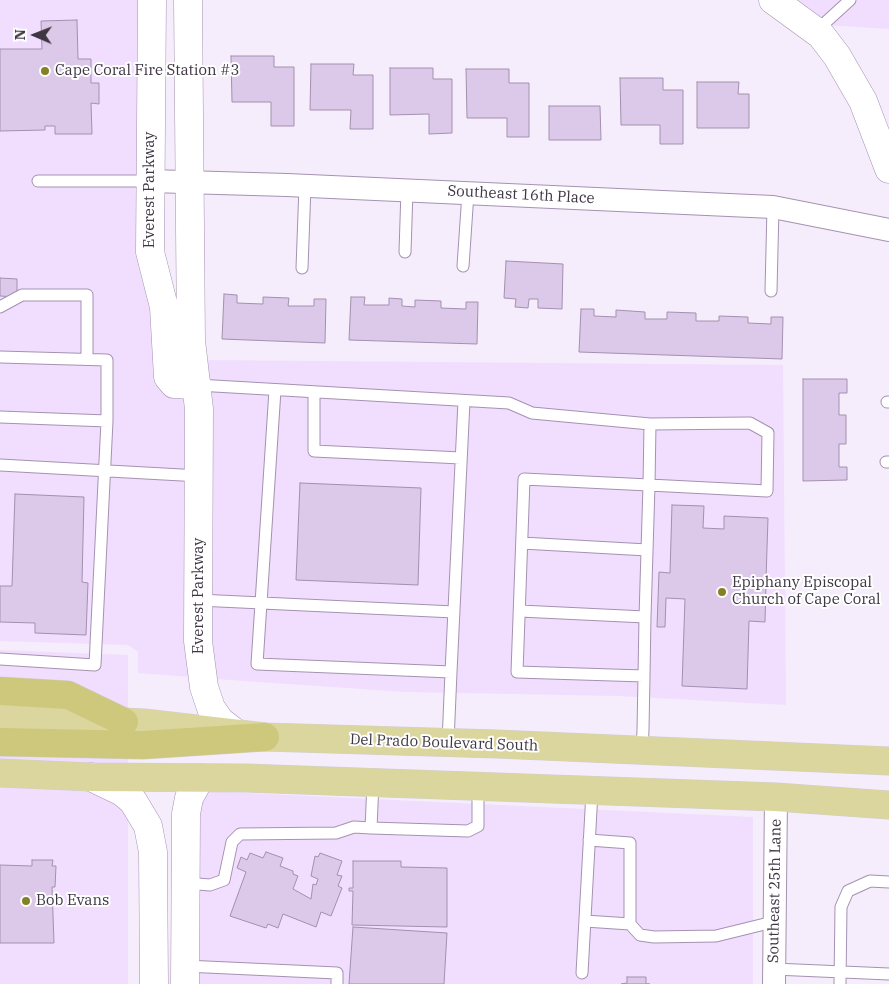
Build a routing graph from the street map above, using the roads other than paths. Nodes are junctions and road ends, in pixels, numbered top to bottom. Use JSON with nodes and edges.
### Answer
{"nodes":[{"id":1,"x":152,"y":0,"type":"edge"},
{"id":2,"x":188,"y":0,"type":"edge"},
{"id":3,"x":773,"y":0,"type":"edge"},
{"id":4,"x":850,"y":0,"type":"edge"},
{"id":5,"x":815,"y":32,"type":"junction"},
{"id":6,"x":889,"y":169,"type":"edge"},
{"id":7,"x":38,"y":181,"type":"dead end"},
{"id":8,"x":150,"y":181,"type":"junction"},
{"id":9,"x":191,"y":183,"type":"junction"},
{"id":10,"x":305,"y":186,"type":"junction"},
{"id":11,"x":407,"y":190,"type":"junction"},
{"id":12,"x":468,"y":193,"type":"junction"},
{"id":13,"x":773,"y":207,"type":"junction"},
{"id":14,"x":889,"y":230,"type":"edge"},
{"id":15,"x":404,"y":252,"type":"dead end"},
{"id":16,"x":463,"y":266,"type":"dead end"},
{"id":17,"x":302,"y":268,"type":"dead end"},
{"id":18,"x":771,"y":291,"type":"dead end"},
{"id":19,"x":0,"y":307,"type":"edge"},
{"id":20,"x":0,"y":357,"type":"edge"},
{"id":21,"x":87,"y":359,"type":"junction"},
{"id":22,"x":197,"y":385,"type":"junction"},
{"id":23,"x":275,"y":390,"type":"junction"},
{"id":24,"x":314,"y":392,"type":"junction"},
{"id":25,"x":464,"y":401,"type":"junction"},
{"id":26,"x":0,"y":417,"type":"edge"},
{"id":27,"x":107,"y":421,"type":"junction"},
{"id":28,"x":650,"y":424,"type":"junction"},
{"id":29,"x":461,"y":458,"type":"junction"},
{"id":30,"x":0,"y":465,"type":"edge"},
{"id":31,"x":106,"y":471,"type":"junction"},
{"id":32,"x":200,"y":476,"type":"junction"},
{"id":33,"x":649,"y":485,"type":"junction"},
{"id":34,"x":522,"y":543,"type":"junction"},
{"id":35,"x":647,"y":550,"type":"junction"},
{"id":36,"x":198,"y":600,"type":"junction"},
{"id":37,"x":261,"y":603,"type":"junction"},
{"id":38,"x":520,"y":611,"type":"junction"},
{"id":39,"x":454,"y":612,"type":"junction"},
{"id":40,"x":645,"y":617,"type":"junction"},
{"id":41,"x":0,"y":659,"type":"edge"},
{"id":42,"x":451,"y":672,"type":"junction"},
{"id":43,"x":644,"y":676,"type":"junction"},
{"id":44,"x":0,"y":691,"type":"edge"},
{"id":45,"x":0,"y":716,"type":"edge"},
{"id":46,"x":124,"y":722,"type":"junction"},
{"id":47,"x":237,"y":734,"type":"junction"},
{"id":48,"x":265,"y":737,"type":"junction"},
{"id":49,"x":0,"y":742,"type":"edge"},
{"id":50,"x":448,"y":742,"type":"junction"},
{"id":51,"x":642,"y":750,"type":"junction"},
{"id":52,"x":889,"y":761,"type":"edge"},
{"id":53,"x":0,"y":773,"type":"edge"},
{"id":54,"x":91,"y":778,"type":"junction"},
{"id":55,"x":200,"y":778,"type":"junction"},
{"id":56,"x":373,"y":783,"type":"junction"},
{"id":57,"x":478,"y":787,"type":"junction"},
{"id":58,"x":592,"y":792,"type":"junction"},
{"id":59,"x":776,"y":797,"type":"junction"},
{"id":60,"x":889,"y":805,"type":"edge"},
{"id":61,"x":371,"y":828,"type":"junction"},
{"id":62,"x":589,"y":840,"type":"junction"},
{"id":63,"x":889,"y":882,"type":"edge"},
{"id":64,"x":185,"y":883,"type":"junction"},
{"id":65,"x":585,"y":921,"type":"junction"},
{"id":66,"x":773,"y":922,"type":"junction"},
{"id":67,"x":630,"y":924,"type":"junction"},
{"id":68,"x":841,"y":972,"type":"junction"},
{"id":69,"x":582,"y":973,"type":"dead end"},
{"id":70,"x":889,"y":974,"type":"edge"},
{"id":71,"x":185,"y":975,"type":"edge"},
{"id":72,"x":774,"y":976,"type":"edge"},
{"id":73,"x":154,"y":984,"type":"edge"},
{"id":74,"x":337,"y":984,"type":"edge"},
{"id":75,"x":840,"y":984,"type":"edge"}],
"edges":[{"from":1,"to":8,"type":"street","name":"Everest Parkway"},
{"from":2,"to":9,"type":"street","name":"Everest Parkway"},
{"from":3,"to":5,"type":"street"},
{"from":4,"to":5,"type":"lane"},
{"from":5,"to":6,"type":"street"},
{"from":7,"to":8,"type":"lane"},
{"from":8,"to":9,"type":"street","name":"Southeast 16th Place"},
{"from":8,"to":22,"type":"street","name":"Everest Parkway"},
{"from":9,"to":10,"type":"street","name":"Southeast 16th Place"},
{"from":9,"to":22,"type":"street","name":"Everest Parkway"},
{"from":10,"to":11,"type":"street","name":"Southeast 16th Place"},
{"from":10,"to":17,"type":"lane"},
{"from":11,"to":12,"type":"street","name":"Southeast 16th Place"},
{"from":11,"to":15,"type":"lane"},
{"from":12,"to":13,"type":"street","name":"Southeast 16th Place"},
{"from":12,"to":16,"type":"lane"},
{"from":13,"to":14,"type":"street","name":"Southeast 16th Place"},
{"from":13,"to":18,"type":"lane"},
{"from":19,"to":21,"type":"lane"},
{"from":20,"to":21,"type":"lane"},
{"from":21,"to":27,"type":"lane"},
{"from":22,"to":23,"type":"lane"},
{"from":22,"to":32,"type":"street","name":"Everest Parkway"},
{"from":23,"to":24,"type":"lane"},
{"from":23,"to":37,"type":"lane"},
{"from":24,"to":25,"type":"lane"},
{"from":24,"to":29,"type":"lane"},
{"from":25,"to":28,"type":"lane"},
{"from":25,"to":29,"type":"lane"},
{"from":26,"to":27,"type":"lane"},
{"from":27,"to":31,"type":"lane"},
{"from":28,"to":33,"type":"lane"},
{"from":28,"to":33,"type":"lane"},
{"from":29,"to":39,"type":"lane"},
{"from":30,"to":31,"type":"lane"},
{"from":31,"to":32,"type":"lane"},
{"from":31,"to":41,"type":"lane"},
{"from":32,"to":36,"type":"street","name":"Everest Parkway"},
{"from":33,"to":34,"type":"lane"},
{"from":33,"to":35,"type":"lane"},
{"from":34,"to":35,"type":"lane"},
{"from":34,"to":38,"type":"lane"},
{"from":35,"to":40,"type":"lane"},
{"from":36,"to":37,"type":"lane"},
{"from":36,"to":47,"type":"street","name":"Everest Parkway"},
{"from":37,"to":39,"type":"lane"},
{"from":37,"to":42,"type":"lane"},
{"from":38,"to":40,"type":"lane"},
{"from":38,"to":43,"type":"lane"},
{"from":39,"to":42,"type":"lane"},
{"from":40,"to":43,"type":"lane"},
{"from":42,"to":50,"type":"lane"},
{"from":43,"to":51,"type":"lane"},
{"from":44,"to":46,"type":"highway"},
{"from":45,"to":46,"type":"main road","name":"Del Prado Boulevard South"},
{"from":46,"to":47,"type":"main road","name":"Del Prado Boulevard South"},
{"from":47,"to":48,"type":"main road","name":"Del Prado Boulevard South"},
{"from":48,"to":49,"type":"highway"},
{"from":48,"to":50,"type":"main road","name":"Del Prado Boulevard South"},
{"from":50,"to":51,"type":"main road","name":"Del Prado Boulevard South"},
{"from":51,"to":52,"type":"main road","name":"Del Prado Boulevard South"},
{"from":53,"to":54,"type":"main road"},
{"from":54,"to":55,"type":"main road"},
{"from":54,"to":73,"type":"street"},
{"from":55,"to":56,"type":"main road"},
{"from":55,"to":64,"type":"street"},
{"from":56,"to":57,"type":"main road"},
{"from":56,"to":61,"type":"lane"},
{"from":57,"to":58,"type":"main road"},
{"from":57,"to":61,"type":"lane"},
{"from":58,"to":59,"type":"main road"},
{"from":58,"to":62,"type":"lane"},
{"from":59,"to":60,"type":"main road"},
{"from":59,"to":66,"type":"street","name":"Southeast 25th Lane"},
{"from":61,"to":64,"type":"lane"},
{"from":62,"to":65,"type":"lane"},
{"from":62,"to":67,"type":"lane"},
{"from":63,"to":68,"type":"lane"},
{"from":64,"to":71,"type":"street"},
{"from":65,"to":67,"type":"lane"},
{"from":65,"to":69,"type":"lane"},
{"from":66,"to":67,"type":"lane"},
{"from":66,"to":72,"type":"street","name":"Southeast 25th Lane"},
{"from":68,"to":70,"type":"lane"},
{"from":68,"to":72,"type":"lane"},
{"from":68,"to":75,"type":"lane"},
{"from":71,"to":74,"type":"lane"}]}
